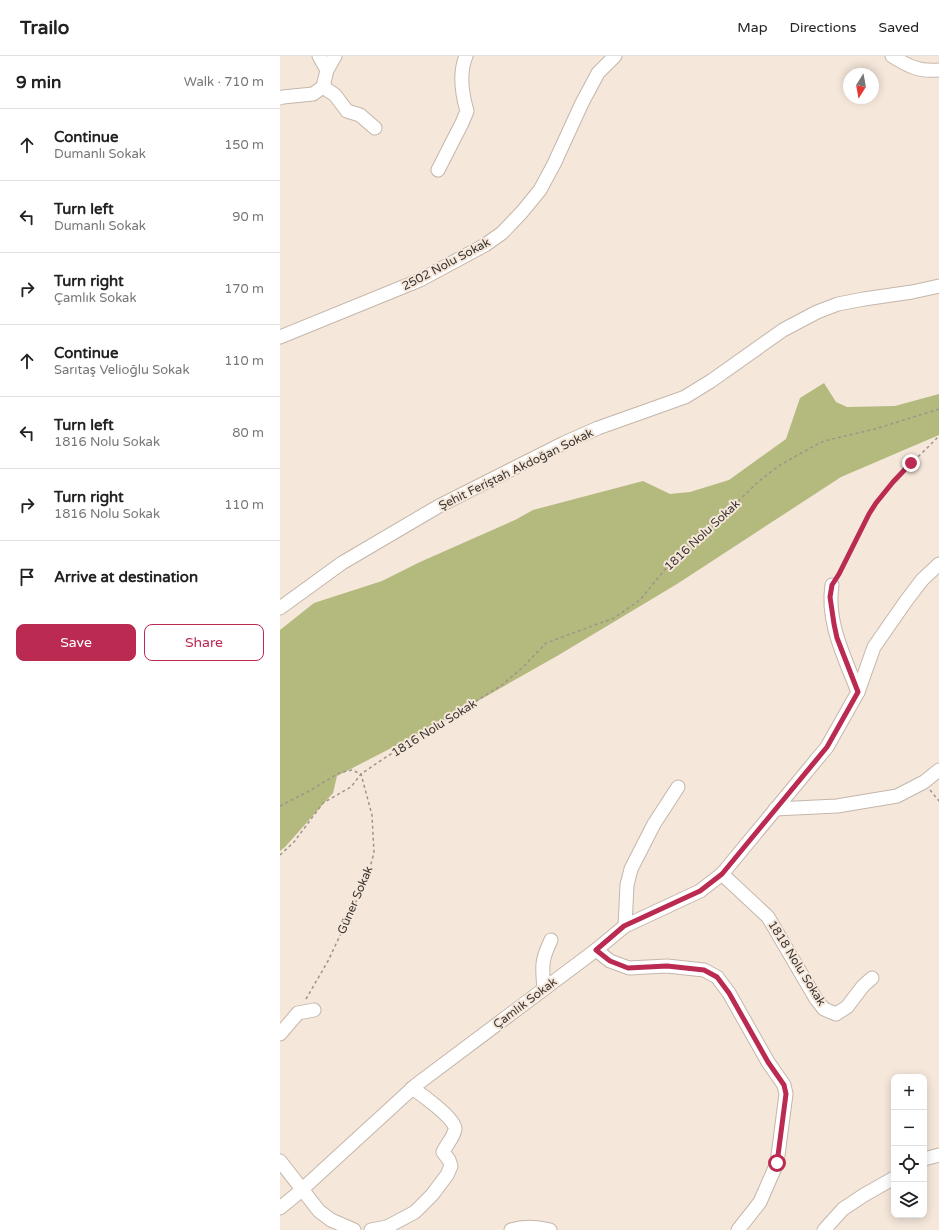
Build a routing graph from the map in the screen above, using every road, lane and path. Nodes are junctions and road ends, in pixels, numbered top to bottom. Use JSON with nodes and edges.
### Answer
{"nodes":[{"id":1,"x":319,"y":56,"type":"edge"},
{"id":2,"x":335,"y":56,"type":"edge"},
{"id":3,"x":466,"y":56,"type":"edge"},
{"id":4,"x":604,"y":56,"type":"edge"},
{"id":5,"x":615,"y":56,"type":"edge"},
{"id":6,"x":892,"y":56,"type":"edge"},
{"id":7,"x":327,"y":70,"type":"junction"},
{"id":8,"x":939,"y":70,"type":"edge"},
{"id":9,"x":598,"y":72,"type":"junction"},
{"id":10,"x":323,"y":87,"type":"junction"},
{"id":11,"x":280,"y":98,"type":"edge"},
{"id":12,"x":375,"y":128,"type":"dead end"},
{"id":13,"x":438,"y":170,"type":"dead end"},
{"id":14,"x":939,"y":286,"type":"edge"},
{"id":15,"x":280,"y":337,"type":"edge"},
{"id":16,"x":939,"y":409,"type":"edge"},
{"id":17,"x":939,"y":436,"type":"edge"},
{"id":18,"x":939,"y":564,"type":"edge"},
{"id":19,"x":832,"y":585,"type":"joint"},
{"id":20,"x":280,"y":608,"type":"edge"},
{"id":21,"x":858,"y":692,"type":"junction"},
{"id":22,"x":939,"y":770,"type":"edge"},
{"id":23,"x":361,"y":774,"type":"junction"},
{"id":24,"x":924,"y":782,"type":"junction"},
{"id":25,"x":678,"y":787,"type":"dead end"},
{"id":26,"x":939,"y":801,"type":"edge"},
{"id":27,"x":280,"y":806,"type":"edge"},
{"id":28,"x":775,"y":809,"type":"junction"},
{"id":29,"x":280,"y":855,"type":"edge"},
{"id":30,"x":722,"y":874,"type":"junction"},
{"id":31,"x":624,"y":926,"type":"junction"},
{"id":32,"x":551,"y":940,"type":"dead end"},
{"id":33,"x":596,"y":950,"type":"junction"},
{"id":34,"x":872,"y":978,"type":"dead end"},
{"id":35,"x":544,"y":989,"type":"junction"},
{"id":36,"x":314,"y":1010,"type":"dead end"},
{"id":37,"x":298,"y":1013,"type":"junction"},
{"id":38,"x":280,"y":1034,"type":"edge"},
{"id":39,"x":412,"y":1088,"type":"junction"},
{"id":40,"x":939,"y":1155,"type":"edge"},
{"id":41,"x":927,"y":1158,"type":"edge"},
{"id":42,"x":280,"y":1161,"type":"edge"},
{"id":43,"x":891,"y":1180,"type":"edge"},
{"id":44,"x":302,"y":1190,"type":"junction"},
{"id":45,"x":280,"y":1208,"type":"edge"},
{"id":46,"x":533,"y":1229,"type":"edge"},
{"id":47,"x":356,"y":1230,"type":"edge"},
{"id":48,"x":372,"y":1230,"type":"edge"},
{"id":49,"x":511,"y":1230,"type":"edge"},
{"id":50,"x":550,"y":1230,"type":"edge"},
{"id":51,"x":738,"y":1230,"type":"edge"},
{"id":52,"x":824,"y":1230,"type":"edge"}],
"edges":[{"from":1,"to":7,"type":"street"},
{"from":2,"to":7,"type":"street"},
{"from":3,"to":13,"type":"street"},
{"from":4,"to":9,"type":"street"},
{"from":5,"to":9,"type":"street","name":"2502 Nolu Sokak"},
{"from":6,"to":8,"type":"street"},
{"from":7,"to":10,"type":"street"},
{"from":9,"to":15,"type":"street","name":"2502 Nolu Sokak"},
{"from":10,"to":11,"type":"street"},
{"from":10,"to":12,"type":"street"},
{"from":14,"to":20,"type":"street","name":"Şehit Feriştah Akdoğan Sokak"},
{"from":16,"to":23,"type":"path","name":"1816 Nolu Sokak"},
{"from":17,"to":19,"type":"path"},
{"from":18,"to":21,"type":"street","name":"Çamlık Sokak"},
{"from":19,"to":21,"type":"street"},
{"from":21,"to":28,"type":"street","name":"Çamlık Sokak"},
{"from":22,"to":24,"type":"street"},
{"from":23,"to":27,"type":"path"},
{"from":23,"to":29,"type":"path","name":"1816 Nolu Sokak"},
{"from":23,"to":37,"type":"path","name":"Güner Sokak"},
{"from":24,"to":26,"type":"path"},
{"from":24,"to":28,"type":"street"},
{"from":25,"to":31,"type":"street"},
{"from":28,"to":30,"type":"street","name":"Çamlık Sokak"},
{"from":30,"to":31,"type":"street","name":"Çamlık Sokak"},
{"from":30,"to":34,"type":"street","name":"1818 Nolu Sokak"},
{"from":31,"to":33,"type":"street","name":"Çamlık Sokak"},
{"from":32,"to":35,"type":"street"},
{"from":33,"to":35,"type":"street","name":"Çamlık Sokak"},
{"from":33,"to":51,"type":"street"},
{"from":35,"to":39,"type":"street","name":"Çamlık Sokak"},
{"from":36,"to":37,"type":"street"},
{"from":37,"to":38,"type":"street"},
{"from":39,"to":44,"type":"street","name":"Çamlık Sokak"},
{"from":39,"to":48,"type":"street"},
{"from":40,"to":41,"type":"street"},
{"from":42,"to":44,"type":"street"},
{"from":43,"to":52,"type":"street"},
{"from":44,"to":45,"type":"street","name":"Çamlık Sokak"},
{"from":44,"to":47,"type":"street"},
{"from":46,"to":49,"type":"street"},
{"from":46,"to":50,"type":"street"}]}
